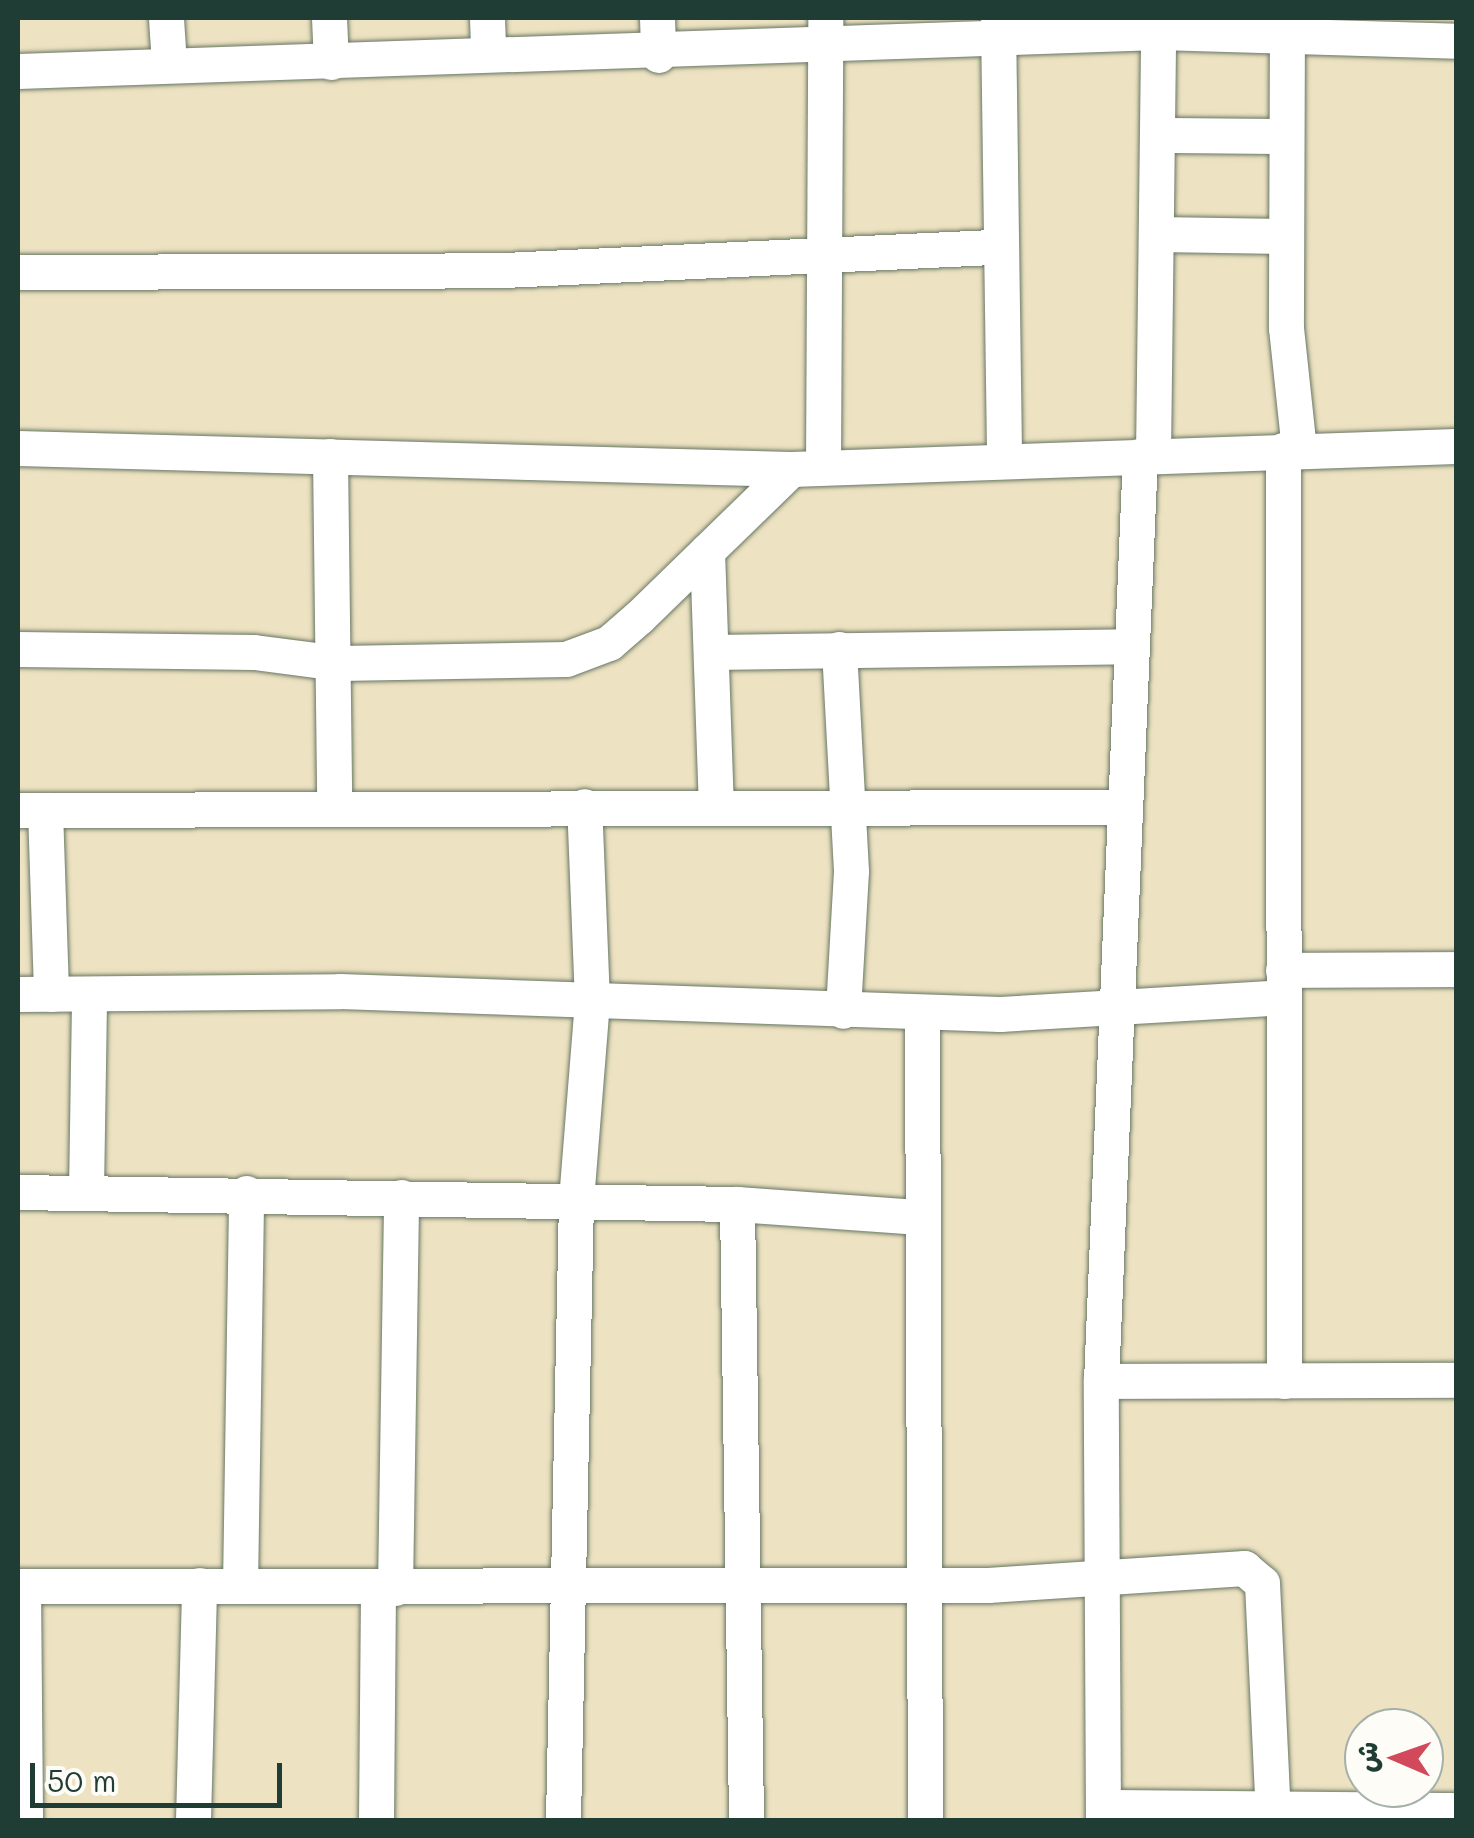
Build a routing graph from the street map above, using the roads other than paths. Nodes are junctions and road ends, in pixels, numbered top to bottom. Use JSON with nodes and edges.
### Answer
{"nodes":[{"id":1,"x":166,"y":18,"type":"edge"},
{"id":2,"x":330,"y":18,"type":"edge"},
{"id":3,"x":657,"y":18,"type":"edge"},
{"id":4,"x":1287,"y":24,"type":"edge"},
{"id":5,"x":1158,"y":25,"type":"edge"},
{"id":6,"x":997,"y":30,"type":"edge"},
{"id":7,"x":488,"y":34,"type":"edge"},
{"id":8,"x":826,"y":34,"type":"edge"},
{"id":9,"x":1456,"y":41,"type":"edge"},
{"id":10,"x":658,"y":54,"type":"junction"},
{"id":11,"x":331,"y":62,"type":"junction"},
{"id":12,"x":169,"y":65,"type":"junction"},
{"id":13,"x":18,"y":72,"type":"edge"},
{"id":14,"x":1162,"y":135,"type":"junction"},
{"id":15,"x":1286,"y":136,"type":"junction"},
{"id":16,"x":1158,"y":234,"type":"junction"},
{"id":17,"x":1284,"y":236,"type":"junction"},
{"id":18,"x":1000,"y":248,"type":"junction"},
{"id":19,"x":828,"y":254,"type":"junction"},
{"id":20,"x":18,"y":272,"type":"edge"},
{"id":21,"x":1456,"y":446,"type":"edge"},
{"id":22,"x":18,"y":448,"type":"edge"},
{"id":23,"x":1291,"y":450,"type":"junction"},
{"id":24,"x":1146,"y":455,"type":"junction"},
{"id":25,"x":330,"y":456,"type":"junction"},
{"id":26,"x":1004,"y":461,"type":"junction"},
{"id":27,"x":807,"y":468,"type":"junction"},
{"id":28,"x":708,"y":550,"type":"junction"},
{"id":29,"x":1132,"y":646,"type":"junction"},
{"id":30,"x":18,"y":649,"type":"edge"},
{"id":31,"x":839,"y":649,"type":"junction"},
{"id":32,"x":711,"y":652,"type":"junction"},
{"id":33,"x":339,"y":662,"type":"junction"},
{"id":34,"x":334,"y":804,"type":"junction"},
{"id":35,"x":847,"y":805,"type":"junction"},
{"id":36,"x":584,"y":806,"type":"junction"},
{"id":37,"x":716,"y":806,"type":"junction"},
{"id":38,"x":1125,"y":807,"type":"junction"},
{"id":39,"x":32,"y":810,"type":"edge"},
{"id":40,"x":1456,"y":969,"type":"edge"},
{"id":41,"x":1282,"y":984,"type":"junction"},
{"id":42,"x":34,"y":994,"type":"edge"},
{"id":43,"x":89,"y":994,"type":"junction"},
{"id":44,"x":592,"y":1000,"type":"junction"},
{"id":45,"x":1120,"y":1009,"type":"junction"},
{"id":46,"x":843,"y":1012,"type":"junction"},
{"id":47,"x":922,"y":1013,"type":"junction"},
{"id":48,"x":18,"y":1192,"type":"edge"},
{"id":49,"x":86,"y":1192,"type":"junction"},
{"id":50,"x":246,"y":1193,"type":"junction"},
{"id":51,"x":401,"y":1197,"type":"junction"},
{"id":52,"x":576,"y":1200,"type":"junction"},
{"id":53,"x":737,"y":1204,"type":"junction"},
{"id":54,"x":917,"y":1217,"type":"junction"},
{"id":55,"x":1284,"y":1380,"type":"junction"},
{"id":56,"x":1456,"y":1380,"type":"edge"},
{"id":57,"x":1101,"y":1381,"type":"junction"},
{"id":58,"x":1102,"y":1574,"type":"junction"},
{"id":59,"x":199,"y":1585,"type":"junction"},
{"id":60,"x":20,"y":1586,"type":"edge"},
{"id":61,"x":240,"y":1586,"type":"junction"},
{"id":62,"x":922,"y":1586,"type":"junction"},
{"id":63,"x":386,"y":1588,"type":"junction"},
{"id":64,"x":747,"y":1588,"type":"junction"},
{"id":65,"x":574,"y":1590,"type":"junction"},
{"id":66,"x":1456,"y":1810,"type":"edge"},
{"id":67,"x":1103,"y":1814,"type":"edge"},
{"id":68,"x":1273,"y":1814,"type":"edge"},
{"id":69,"x":25,"y":1820,"type":"edge"},
{"id":70,"x":193,"y":1820,"type":"edge"},
{"id":71,"x":376,"y":1820,"type":"edge"},
{"id":72,"x":563,"y":1820,"type":"edge"},
{"id":73,"x":746,"y":1820,"type":"edge"},
{"id":74,"x":925,"y":1820,"type":"edge"}],
"edges":[{"from":1,"to":12,"type":"street"},
{"from":2,"to":11,"type":"street"},
{"from":3,"to":10,"type":"street"},
{"from":4,"to":5,"type":"street"},
{"from":4,"to":9,"type":"street"},
{"from":4,"to":15,"type":"street"},
{"from":5,"to":6,"type":"street"},
{"from":5,"to":14,"type":"street"},
{"from":6,"to":8,"type":"street"},
{"from":6,"to":18,"type":"street"},
{"from":7,"to":10,"type":"street"},
{"from":7,"to":11,"type":"street"},
{"from":8,"to":10,"type":"street"},
{"from":8,"to":19,"type":"street"},
{"from":11,"to":12,"type":"street"},
{"from":12,"to":13,"type":"street"},
{"from":14,"to":15,"type":"street"},
{"from":14,"to":16,"type":"street"},
{"from":15,"to":17,"type":"street"},
{"from":16,"to":17,"type":"street"},
{"from":16,"to":24,"type":"street"},
{"from":17,"to":23,"type":"street"},
{"from":18,"to":19,"type":"street"},
{"from":18,"to":26,"type":"street"},
{"from":19,"to":20,"type":"street"},
{"from":19,"to":27,"type":"street"},
{"from":21,"to":23,"type":"street"},
{"from":22,"to":25,"type":"street"},
{"from":23,"to":24,"type":"street"},
{"from":23,"to":41,"type":"street"},
{"from":24,"to":26,"type":"street"},
{"from":24,"to":29,"type":"street"},
{"from":25,"to":27,"type":"street"},
{"from":25,"to":33,"type":"street"},
{"from":26,"to":27,"type":"street"},
{"from":27,"to":28,"type":"street"},
{"from":28,"to":32,"type":"street"},
{"from":28,"to":33,"type":"street"},
{"from":29,"to":31,"type":"street"},
{"from":29,"to":38,"type":"street"},
{"from":30,"to":33,"type":"street"},
{"from":31,"to":32,"type":"street"},
{"from":31,"to":35,"type":"street"},
{"from":32,"to":37,"type":"street"},
{"from":33,"to":34,"type":"street"},
{"from":34,"to":36,"type":"street"},
{"from":34,"to":39,"type":"street"},
{"from":35,"to":37,"type":"street"},
{"from":35,"to":38,"type":"street"},
{"from":35,"to":46,"type":"street"},
{"from":36,"to":37,"type":"street"},
{"from":36,"to":44,"type":"street"},
{"from":38,"to":45,"type":"street"},
{"from":39,"to":42,"type":"street"},
{"from":40,"to":41,"type":"street"},
{"from":41,"to":45,"type":"street"},
{"from":41,"to":55,"type":"street"},
{"from":42,"to":43,"type":"street"},
{"from":43,"to":44,"type":"street"},
{"from":43,"to":49,"type":"street"},
{"from":44,"to":46,"type":"street"},
{"from":44,"to":52,"type":"street"},
{"from":45,"to":47,"type":"street"},
{"from":45,"to":57,"type":"street"},
{"from":46,"to":47,"type":"street"},
{"from":47,"to":54,"type":"street"},
{"from":48,"to":49,"type":"street"},
{"from":49,"to":50,"type":"street"},
{"from":50,"to":51,"type":"street"},
{"from":50,"to":61,"type":"street"},
{"from":51,"to":52,"type":"street"},
{"from":51,"to":63,"type":"street"},
{"from":52,"to":53,"type":"street"},
{"from":52,"to":65,"type":"street"},
{"from":53,"to":54,"type":"street"},
{"from":53,"to":64,"type":"street"},
{"from":54,"to":62,"type":"street"},
{"from":55,"to":56,"type":"street"},
{"from":55,"to":57,"type":"street"},
{"from":57,"to":58,"type":"street"},
{"from":58,"to":62,"type":"street"},
{"from":58,"to":67,"type":"street"},
{"from":58,"to":68,"type":"street"},
{"from":59,"to":60,"type":"street"},
{"from":59,"to":61,"type":"street"},
{"from":59,"to":70,"type":"street"},
{"from":60,"to":69,"type":"street"},
{"from":61,"to":63,"type":"street"},
{"from":62,"to":64,"type":"street"},
{"from":62,"to":74,"type":"street"},
{"from":63,"to":65,"type":"street"},
{"from":63,"to":71,"type":"street"},
{"from":64,"to":65,"type":"street"},
{"from":64,"to":73,"type":"street"},
{"from":65,"to":72,"type":"street"},
{"from":66,"to":68,"type":"street"},
{"from":67,"to":68,"type":"street"}]}
